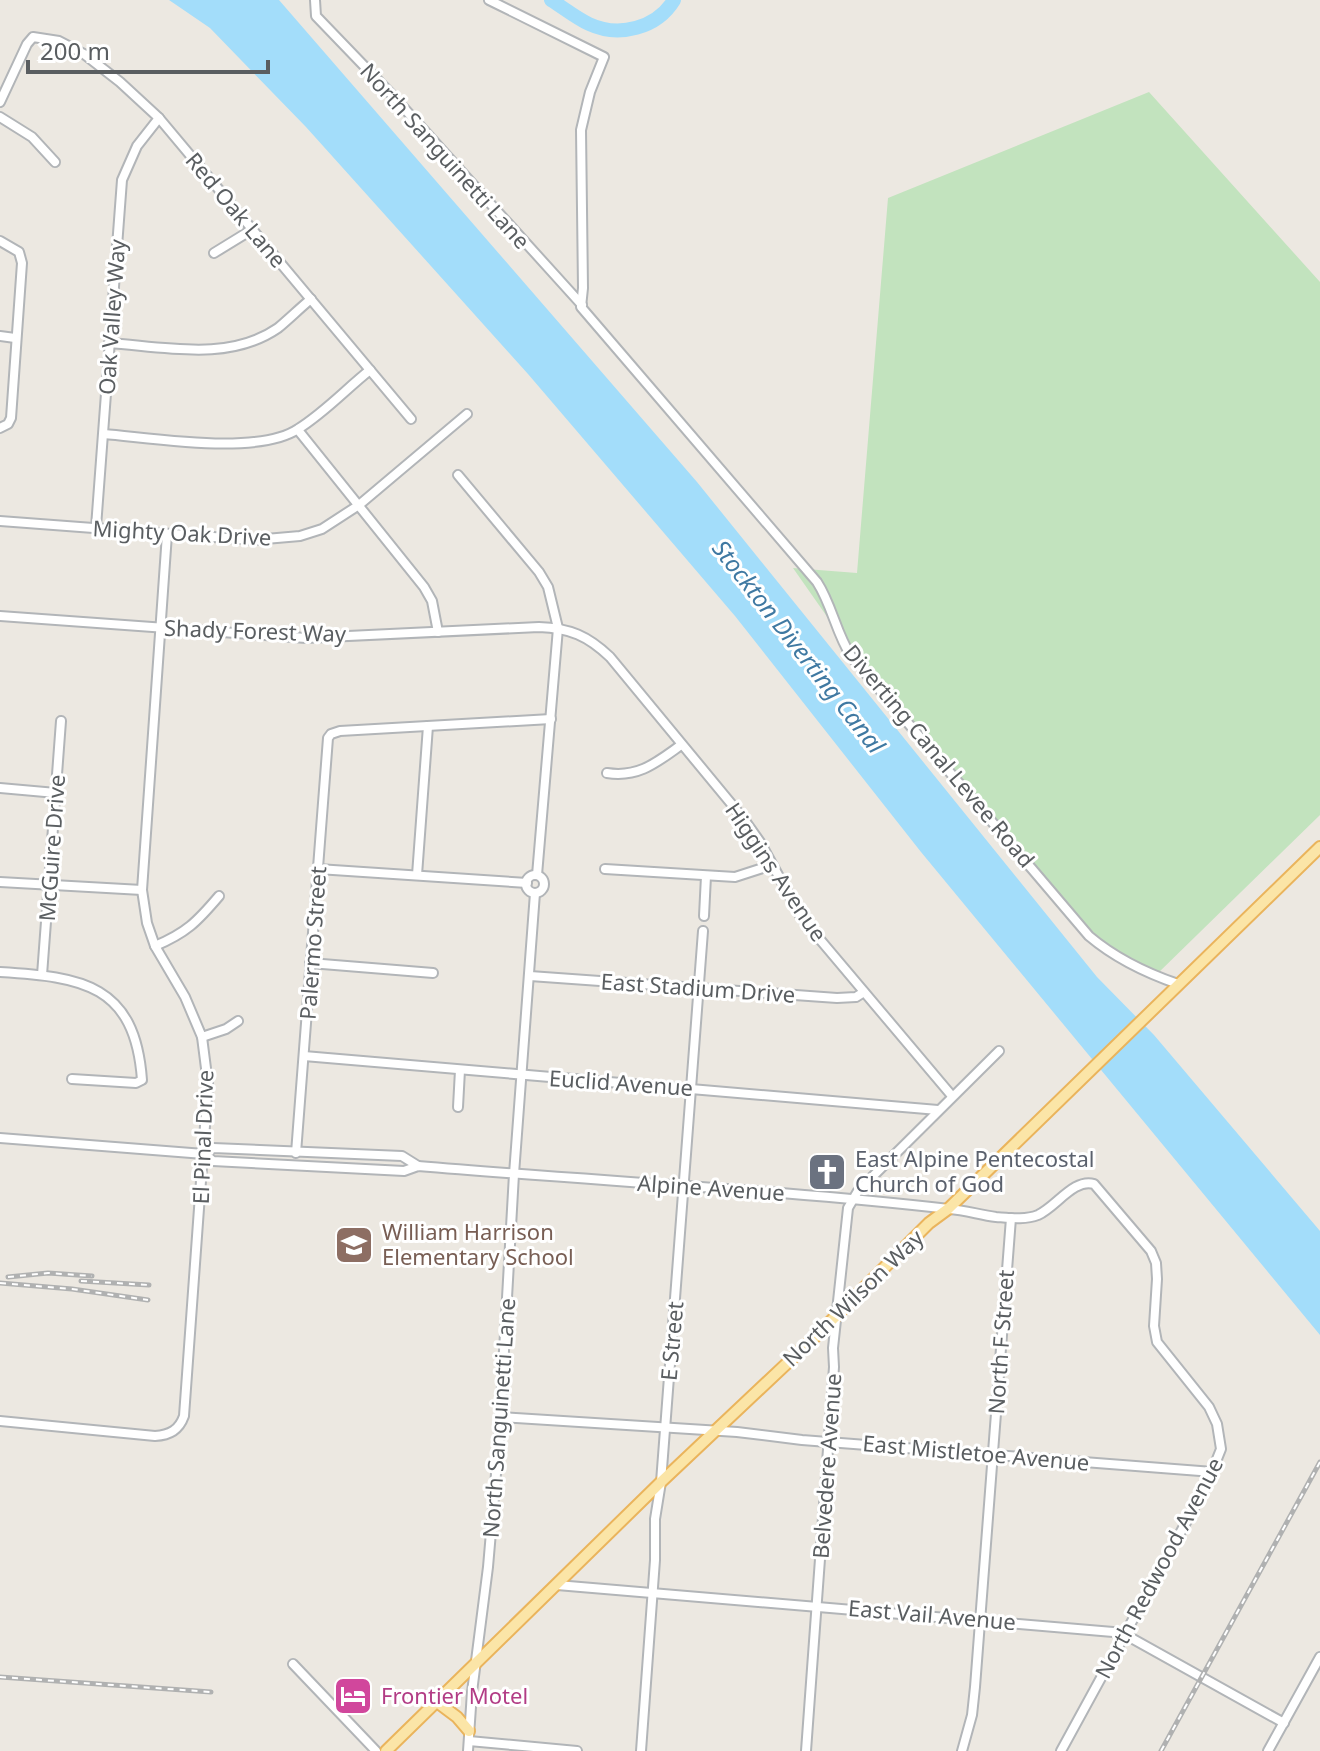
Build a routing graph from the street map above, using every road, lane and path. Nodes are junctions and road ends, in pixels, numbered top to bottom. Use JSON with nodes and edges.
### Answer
{"nodes":[{"id":1,"x":489,"y":0,"type":"edge"},
{"id":2,"x":314,"y":1,"type":"edge"},
{"id":3,"x":0,"y":102,"type":"edge"},
{"id":4,"x":0,"y":117,"type":"edge"},
{"id":5,"x":159,"y":118,"type":"junction"},
{"id":6,"x":55,"y":162,"type":"dead end"},
{"id":7,"x":253,"y":229,"type":"junction"},
{"id":8,"x":0,"y":241,"type":"edge"},
{"id":9,"x":214,"y":253,"type":"dead end"},
{"id":10,"x":311,"y":299,"type":"junction"},
{"id":11,"x":581,"y":306,"type":"junction"},
{"id":12,"x":0,"y":336,"type":"edge"},
{"id":13,"x":15,"y":338,"type":"junction"},
{"id":14,"x":109,"y":343,"type":"junction"},
{"id":15,"x":370,"y":370,"type":"junction"},
{"id":16,"x":467,"y":414,"type":"dead end"},
{"id":17,"x":411,"y":419,"type":"dead end"},
{"id":18,"x":0,"y":428,"type":"edge"},
{"id":19,"x":298,"y":430,"type":"junction"},
{"id":20,"x":104,"y":434,"type":"junction"},
{"id":21,"x":458,"y":475,"type":"dead end"},
{"id":22,"x":359,"y":505,"type":"junction"},
{"id":23,"x":0,"y":521,"type":"edge"},
{"id":24,"x":96,"y":527,"type":"junction"},
{"id":25,"x":167,"y":534,"type":"junction"},
{"id":26,"x":0,"y":616,"type":"edge"},
{"id":27,"x":162,"y":628,"type":"junction"},
{"id":28,"x":558,"y":628,"type":"junction"},
{"id":29,"x":438,"y":632,"type":"junction"},
{"id":30,"x":551,"y":719,"type":"junction"},
{"id":31,"x":61,"y":721,"type":"dead end"},
{"id":32,"x":428,"y":726,"type":"junction"},
{"id":33,"x":681,"y":745,"type":"junction"},
{"id":34,"x":607,"y":773,"type":"dead end"},
{"id":35,"x":0,"y":788,"type":"edge"},
{"id":36,"x":56,"y":793,"type":"junction"},
{"id":37,"x":1320,"y":847,"type":"edge"},
{"id":38,"x":772,"y":865,"type":"junction"},
{"id":39,"x":318,"y":869,"type":"junction"},
{"id":40,"x":605,"y":869,"type":"dead end"},
{"id":41,"x":417,"y":875,"type":"junction"},
{"id":42,"x":537,"y":875,"type":"junction"},
{"id":43,"x":706,"y":876,"type":"junction"},
{"id":44,"x":0,"y":882,"type":"edge"},
{"id":45,"x":527,"y":883,"type":"junction"},
{"id":46,"x":49,"y":886,"type":"junction"},
{"id":47,"x":142,"y":890,"type":"junction"},
{"id":48,"x":535,"y":893,"type":"junction"},
{"id":49,"x":219,"y":896,"type":"dead end"},
{"id":50,"x":704,"y":916,"type":"dead end"},
{"id":51,"x":703,"y":931,"type":"dead end"},
{"id":52,"x":155,"y":946,"type":"junction"},
{"id":53,"x":310,"y":963,"type":"junction"},
{"id":54,"x":0,"y":972,"type":"edge"},
{"id":55,"x":433,"y":973,"type":"dead end"},
{"id":56,"x":42,"y":975,"type":"junction"},
{"id":57,"x":530,"y":976,"type":"junction"},
{"id":58,"x":1178,"y":984,"type":"junction"},
{"id":59,"x":698,"y":988,"type":"junction"},
{"id":60,"x":864,"y":992,"type":"junction"},
{"id":61,"x":238,"y":1021,"type":"dead end"},
{"id":62,"x":202,"y":1037,"type":"junction"},
{"id":63,"x":999,"y":1051,"type":"dead end"},
{"id":64,"x":304,"y":1056,"type":"junction"},
{"id":65,"x":460,"y":1070,"type":"junction"},
{"id":66,"x":523,"y":1076,"type":"junction"},
{"id":67,"x":72,"y":1079,"type":"dead end"},
{"id":68,"x":691,"y":1089,"type":"junction"},
{"id":69,"x":952,"y":1096,"type":"junction"},
{"id":70,"x":458,"y":1107,"type":"dead end"},
{"id":71,"x":938,"y":1110,"type":"junction"},
{"id":72,"x":0,"y":1138,"type":"edge"},
{"id":73,"x":296,"y":1153,"type":"junction"},
{"id":74,"x":204,"y":1154,"type":"junction"},
{"id":75,"x":418,"y":1166,"type":"junction"},
{"id":76,"x":514,"y":1174,"type":"junction"},
{"id":77,"x":1089,"y":1183,"type":"joint"},
{"id":78,"x":684,"y":1186,"type":"junction"},
{"id":79,"x":852,"y":1200,"type":"junction"},
{"id":80,"x":948,"y":1209,"type":"junction"},
{"id":81,"x":1011,"y":1218,"type":"junction"},
{"id":82,"x":837,"y":1316,"type":"junction"},
{"id":83,"x":500,"y":1417,"type":"junction"},
{"id":84,"x":0,"y":1421,"type":"edge"},
{"id":85,"x":665,"y":1428,"type":"junction"},
{"id":86,"x":715,"y":1431,"type":"junction"},
{"id":87,"x":829,"y":1442,"type":"junction"},
{"id":88,"x":993,"y":1454,"type":"junction"},
{"id":89,"x":1213,"y":1472,"type":"junction"},
{"id":90,"x":661,"y":1482,"type":"junction"},
{"id":91,"x":557,"y":1585,"type":"junction"},
{"id":92,"x":653,"y":1593,"type":"junction"},
{"id":93,"x":817,"y":1606,"type":"junction"},
{"id":94,"x":981,"y":1619,"type":"junction"},
{"id":95,"x":1125,"y":1635,"type":"junction"},
{"id":96,"x":1320,"y":1657,"type":"edge"},
{"id":97,"x":293,"y":1664,"type":"dead end"},
{"id":98,"x":476,"y":1665,"type":"junction"},
{"id":99,"x":437,"y":1702,"type":"junction"},
{"id":100,"x":1284,"y":1723,"type":"junction"},
{"id":101,"x":469,"y":1741,"type":"edge"},
{"id":102,"x":376,"y":1751,"type":"edge"},
{"id":103,"x":386,"y":1751,"type":"edge"},
{"id":104,"x":577,"y":1751,"type":"edge"},
{"id":105,"x":641,"y":1751,"type":"edge"},
{"id":106,"x":806,"y":1751,"type":"edge"},
{"id":107,"x":962,"y":1751,"type":"edge"},
{"id":108,"x":1061,"y":1751,"type":"edge"},
{"id":109,"x":1268,"y":1751,"type":"edge"}],
"edges":[{"from":1,"to":11,"type":"street"},
{"from":2,"to":11,"type":"street","name":"North Sanguinetti Lane"},
{"from":3,"to":5,"type":"street","name":"Red Oak Lane"},
{"from":4,"to":6,"type":"street"},
{"from":5,"to":7,"type":"street","name":"Red Oak Lane"},
{"from":5,"to":14,"type":"street","name":"Oak Valley Way"},
{"from":7,"to":9,"type":"street"},
{"from":7,"to":10,"type":"street","name":"Red Oak Lane"},
{"from":8,"to":13,"type":"street"},
{"from":10,"to":14,"type":"street"},
{"from":10,"to":15,"type":"street","name":"Red Oak Lane"},
{"from":11,"to":58,"type":"street","name":"Diverting Canal Levee Road"},
{"from":12,"to":13,"type":"street"},
{"from":13,"to":18,"type":"street"},
{"from":14,"to":20,"type":"street","name":"Oak Valley Way"},
{"from":15,"to":17,"type":"street","name":"Red Oak Lane"},
{"from":15,"to":19,"type":"street"},
{"from":16,"to":22,"type":"street","name":"Mighty Oak Drive"},
{"from":19,"to":20,"type":"street"},
{"from":19,"to":22,"type":"street"},
{"from":20,"to":24,"type":"street","name":"Oak Valley Way"},
{"from":21,"to":28,"type":"street"},
{"from":22,"to":25,"type":"street","name":"Mighty Oak Drive"},
{"from":22,"to":29,"type":"street"},
{"from":23,"to":24,"type":"street","name":"Mighty Oak Drive"},
{"from":24,"to":25,"type":"street","name":"Mighty Oak Drive"},
{"from":25,"to":27,"type":"street","name":"El Pinal Drive"},
{"from":26,"to":27,"type":"street","name":"Shady Forest Way"},
{"from":27,"to":29,"type":"street","name":"Shady Forest Way"},
{"from":27,"to":47,"type":"street","name":"El Pinal Drive"},
{"from":28,"to":29,"type":"street","name":"Shady Forest Way"},
{"from":28,"to":30,"type":"street"},
{"from":28,"to":33,"type":"street","name":"Higgins Avenue"},
{"from":30,"to":32,"type":"street"},
{"from":30,"to":42,"type":"street"},
{"from":31,"to":36,"type":"street","name":"McGuire Drive"},
{"from":32,"to":39,"type":"street","name":"Palermo Street"},
{"from":32,"to":41,"type":"street"},
{"from":33,"to":34,"type":"street"},
{"from":33,"to":38,"type":"street","name":"Higgins Avenue"},
{"from":35,"to":36,"type":"street"},
{"from":36,"to":46,"type":"street","name":"McGuire Drive"},
{"from":37,"to":58,"type":"main road","name":"North Wilson Way"},
{"from":38,"to":43,"type":"street"},
{"from":38,"to":60,"type":"street","name":"Higgins Avenue"},
{"from":39,"to":41,"type":"street"},
{"from":39,"to":53,"type":"street","name":"Palermo Street"},
{"from":40,"to":43,"type":"street"},
{"from":41,"to":45,"type":"street"},
{"from":42,"to":45,"type":"street"},
{"from":42,"to":48,"type":"street"},
{"from":43,"to":50,"type":"street"},
{"from":44,"to":46,"type":"street"},
{"from":45,"to":48,"type":"street"},
{"from":46,"to":47,"type":"street"},
{"from":46,"to":56,"type":"street","name":"McGuire Drive"},
{"from":47,"to":52,"type":"street","name":"El Pinal Drive"},
{"from":48,"to":57,"type":"street","name":"North Sanguinetti Lane"},
{"from":49,"to":52,"type":"street"},
{"from":51,"to":59,"type":"street","name":"E Street"},
{"from":52,"to":62,"type":"street","name":"El Pinal Drive"},
{"from":53,"to":55,"type":"street"},
{"from":53,"to":64,"type":"street","name":"Palermo Street"},
{"from":54,"to":56,"type":"street"},
{"from":56,"to":67,"type":"street"},
{"from":57,"to":59,"type":"street","name":"East Stadium Drive"},
{"from":57,"to":66,"type":"street","name":"North Sanguinetti Lane"},
{"from":58,"to":80,"type":"main road","name":"North Wilson Way"},
{"from":59,"to":60,"type":"street","name":"East Stadium Drive"},
{"from":59,"to":68,"type":"street","name":"E Street"},
{"from":60,"to":69,"type":"street","name":"Higgins Avenue"},
{"from":61,"to":62,"type":"street"},
{"from":62,"to":74,"type":"street","name":"El Pinal Drive"},
{"from":63,"to":69,"type":"street"},
{"from":64,"to":65,"type":"street","name":"Euclid Avenue"},
{"from":64,"to":73,"type":"street","name":"Palermo Street"},
{"from":65,"to":66,"type":"street","name":"Euclid Avenue"},
{"from":65,"to":70,"type":"street"},
{"from":66,"to":68,"type":"street","name":"Euclid Avenue"},
{"from":66,"to":76,"type":"street","name":"North Sanguinetti Lane"},
{"from":68,"to":71,"type":"street","name":"Euclid Avenue"},
{"from":68,"to":78,"type":"street","name":"E Street"},
{"from":69,"to":71,"type":"street"},
{"from":71,"to":79,"type":"street"},
{"from":72,"to":74,"type":"street","name":"Alpine Avenue"},
{"from":73,"to":74,"type":"street","name":"Alpine Avenue"},
{"from":73,"to":75,"type":"street","name":"Alpine Avenue"},
{"from":74,"to":75,"type":"street","name":"Alpine Avenue"},
{"from":74,"to":84,"type":"street","name":"El Pinal Drive"},
{"from":75,"to":76,"type":"street","name":"Alpine Avenue"},
{"from":76,"to":78,"type":"street","name":"Alpine Avenue"},
{"from":76,"to":83,"type":"street","name":"North Sanguinetti Lane"},
{"from":77,"to":81,"type":"street","name":"Alpine Avenue"},
{"from":77,"to":89,"type":"street","name":"North Redwood Avenue"},
{"from":78,"to":79,"type":"street","name":"Alpine Avenue"},
{"from":78,"to":85,"type":"street","name":"E Street"},
{"from":79,"to":80,"type":"street","name":"Alpine Avenue"},
{"from":79,"to":82,"type":"street","name":"Belvedere Avenue"},
{"from":80,"to":81,"type":"street","name":"Alpine Avenue"},
{"from":80,"to":82,"type":"main road","name":"North Wilson Way"},
{"from":81,"to":88,"type":"street","name":"North F Street"},
{"from":82,"to":86,"type":"main road","name":"North Wilson Way"},
{"from":82,"to":87,"type":"street","name":"Belvedere Avenue"},
{"from":83,"to":85,"type":"street","name":"East Mistletoe Avenue"},
{"from":83,"to":98,"type":"street","name":"North Sanguinetti Lane"},
{"from":85,"to":86,"type":"street","name":"East Mistletoe Avenue"},
{"from":85,"to":90,"type":"street","name":"E Street"},
{"from":86,"to":87,"type":"street","name":"East Mistletoe Avenue"},
{"from":86,"to":90,"type":"main road","name":"North Wilson Way"},
{"from":87,"to":88,"type":"street","name":"East Mistletoe Avenue"},
{"from":87,"to":93,"type":"street","name":"Belvedere Avenue"},
{"from":88,"to":89,"type":"street","name":"East Mistletoe Avenue"},
{"from":88,"to":94,"type":"street","name":"North F Street"},
{"from":89,"to":95,"type":"street","name":"North Redwood Avenue"},
{"from":90,"to":91,"type":"main road","name":"North Wilson Way"},
{"from":90,"to":92,"type":"street","name":"E Street"},
{"from":91,"to":92,"type":"street","name":"East Vail Avenue"},
{"from":91,"to":98,"type":"main road","name":"North Wilson Way"},
{"from":92,"to":93,"type":"street","name":"East Vail Avenue"},
{"from":92,"to":105,"type":"street","name":"E Street"},
{"from":93,"to":94,"type":"street","name":"East Vail Avenue"},
{"from":93,"to":106,"type":"street","name":"Belvedere Avenue"},
{"from":94,"to":95,"type":"street","name":"East Vail Avenue"},
{"from":94,"to":107,"type":"street","name":"North F Street"},
{"from":95,"to":100,"type":"street","name":"East Vail Avenue"},
{"from":95,"to":108,"type":"street","name":"North Redwood Avenue"},
{"from":96,"to":100,"type":"street"},
{"from":97,"to":102,"type":"street"},
{"from":98,"to":99,"type":"main road","name":"North Wilson Way"},
{"from":98,"to":101,"type":"street","name":"North Sanguinetti Lane"},
{"from":99,"to":101,"type":"main road"},
{"from":99,"to":103,"type":"main road","name":"North Wilson Way"},
{"from":100,"to":109,"type":"street"},
{"from":101,"to":104,"type":"street"}]}
